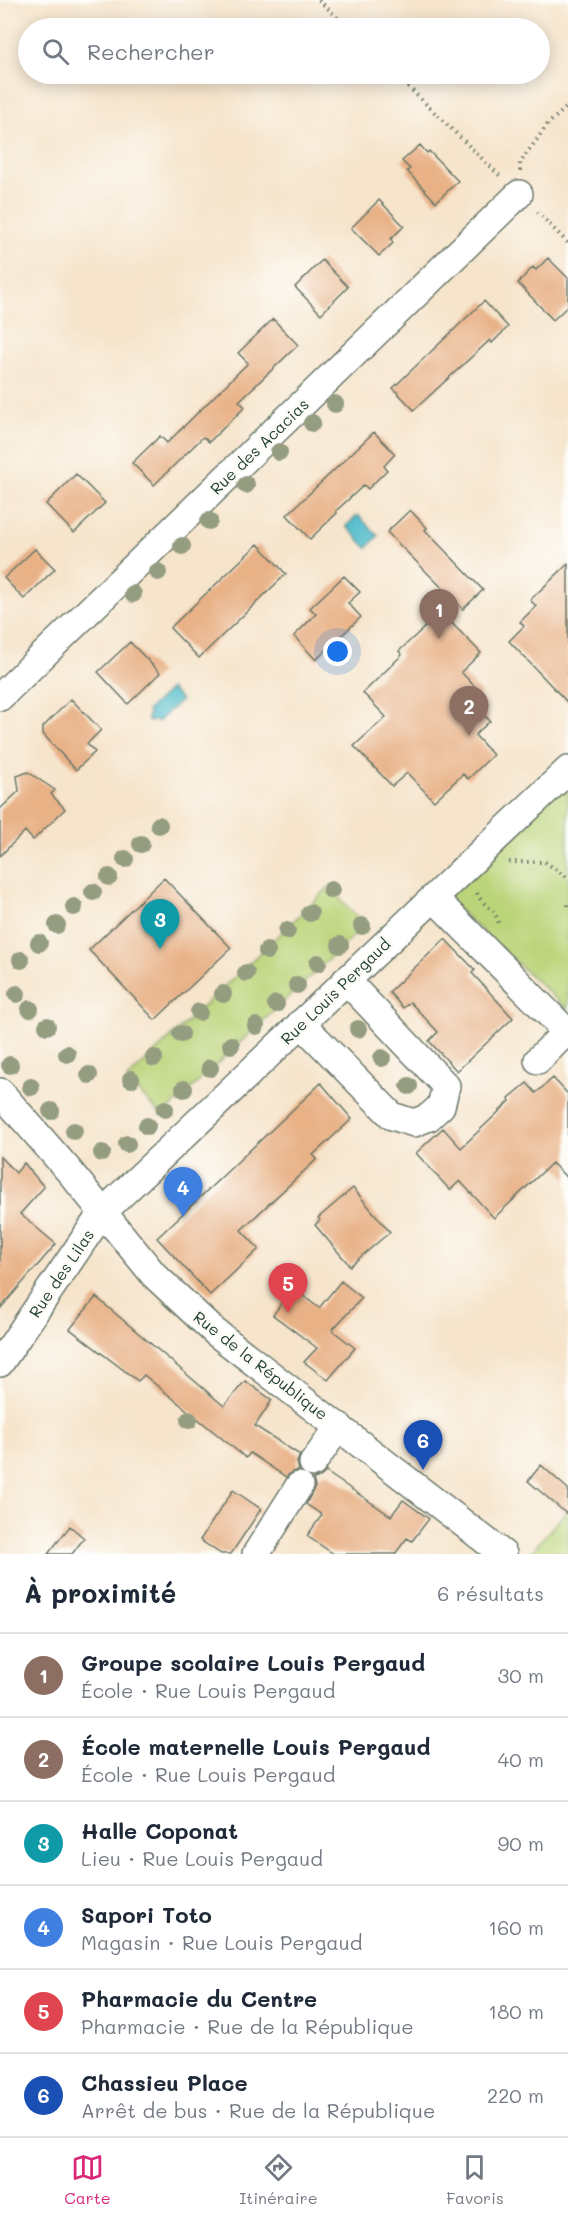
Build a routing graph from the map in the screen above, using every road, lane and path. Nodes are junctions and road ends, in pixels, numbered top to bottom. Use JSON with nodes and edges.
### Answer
{"nodes":[{"id":1,"x":319,"y":0,"type":"edge"},
{"id":2,"x":338,"y":18,"type":"edge"},
{"id":3,"x":404,"y":84,"type":"edge"},
{"id":4,"x":568,"y":106,"type":"edge"},
{"id":5,"x":519,"y":194,"type":"junction"},
{"id":6,"x":568,"y":243,"type":"edge"},
{"id":7,"x":0,"y":697,"type":"edge"},
{"id":8,"x":568,"y":770,"type":"edge"},
{"id":9,"x":472,"y":861,"type":"junction"},
{"id":10,"x":568,"y":878,"type":"edge"},
{"id":11,"x":434,"y":898,"type":"junction"},
{"id":12,"x":346,"y":980,"type":"junction"},
{"id":13,"x":302,"y":1023,"type":"junction"},
{"id":14,"x":538,"y":1060,"type":"dead end"},
{"id":15,"x":0,"y":1092,"type":"edge"},
{"id":16,"x":102,"y":1213,"type":"junction"},
{"id":17,"x":0,"y":1363,"type":"edge"},
{"id":18,"x":339,"y":1426,"type":"junction"},
{"id":19,"x":256,"y":1554,"type":"edge"},
{"id":20,"x":503,"y":1554,"type":"edge"}],
"edges":[{"from":1,"to":2,"type":"path"},
{"from":3,"to":5,"type":"path"},
{"from":4,"to":5,"type":"path"},
{"from":5,"to":6,"type":"path"},
{"from":5,"to":7,"type":"street","name":"Rue des Acacias"},
{"from":8,"to":9,"type":"street","name":"Rue Louis Pergaud"},
{"from":9,"to":10,"type":"path"},
{"from":9,"to":11,"type":"street","name":"Rue Louis Pergaud"},
{"from":11,"to":12,"type":"street","name":"Rue Louis Pergaud"},
{"from":11,"to":14,"type":"street"},
{"from":12,"to":13,"type":"street","name":"Rue Louis Pergaud"},
{"from":12,"to":13,"type":"street"},
{"from":13,"to":16,"type":"street","name":"Rue Louis Pergaud"},
{"from":15,"to":16,"type":"street","name":"Rue de la République"},
{"from":16,"to":17,"type":"street","name":"Rue des Lilas"},
{"from":16,"to":18,"type":"street","name":"Rue de la République"},
{"from":18,"to":19,"type":"street"},
{"from":18,"to":20,"type":"street","name":"Rue de la République"}]}
